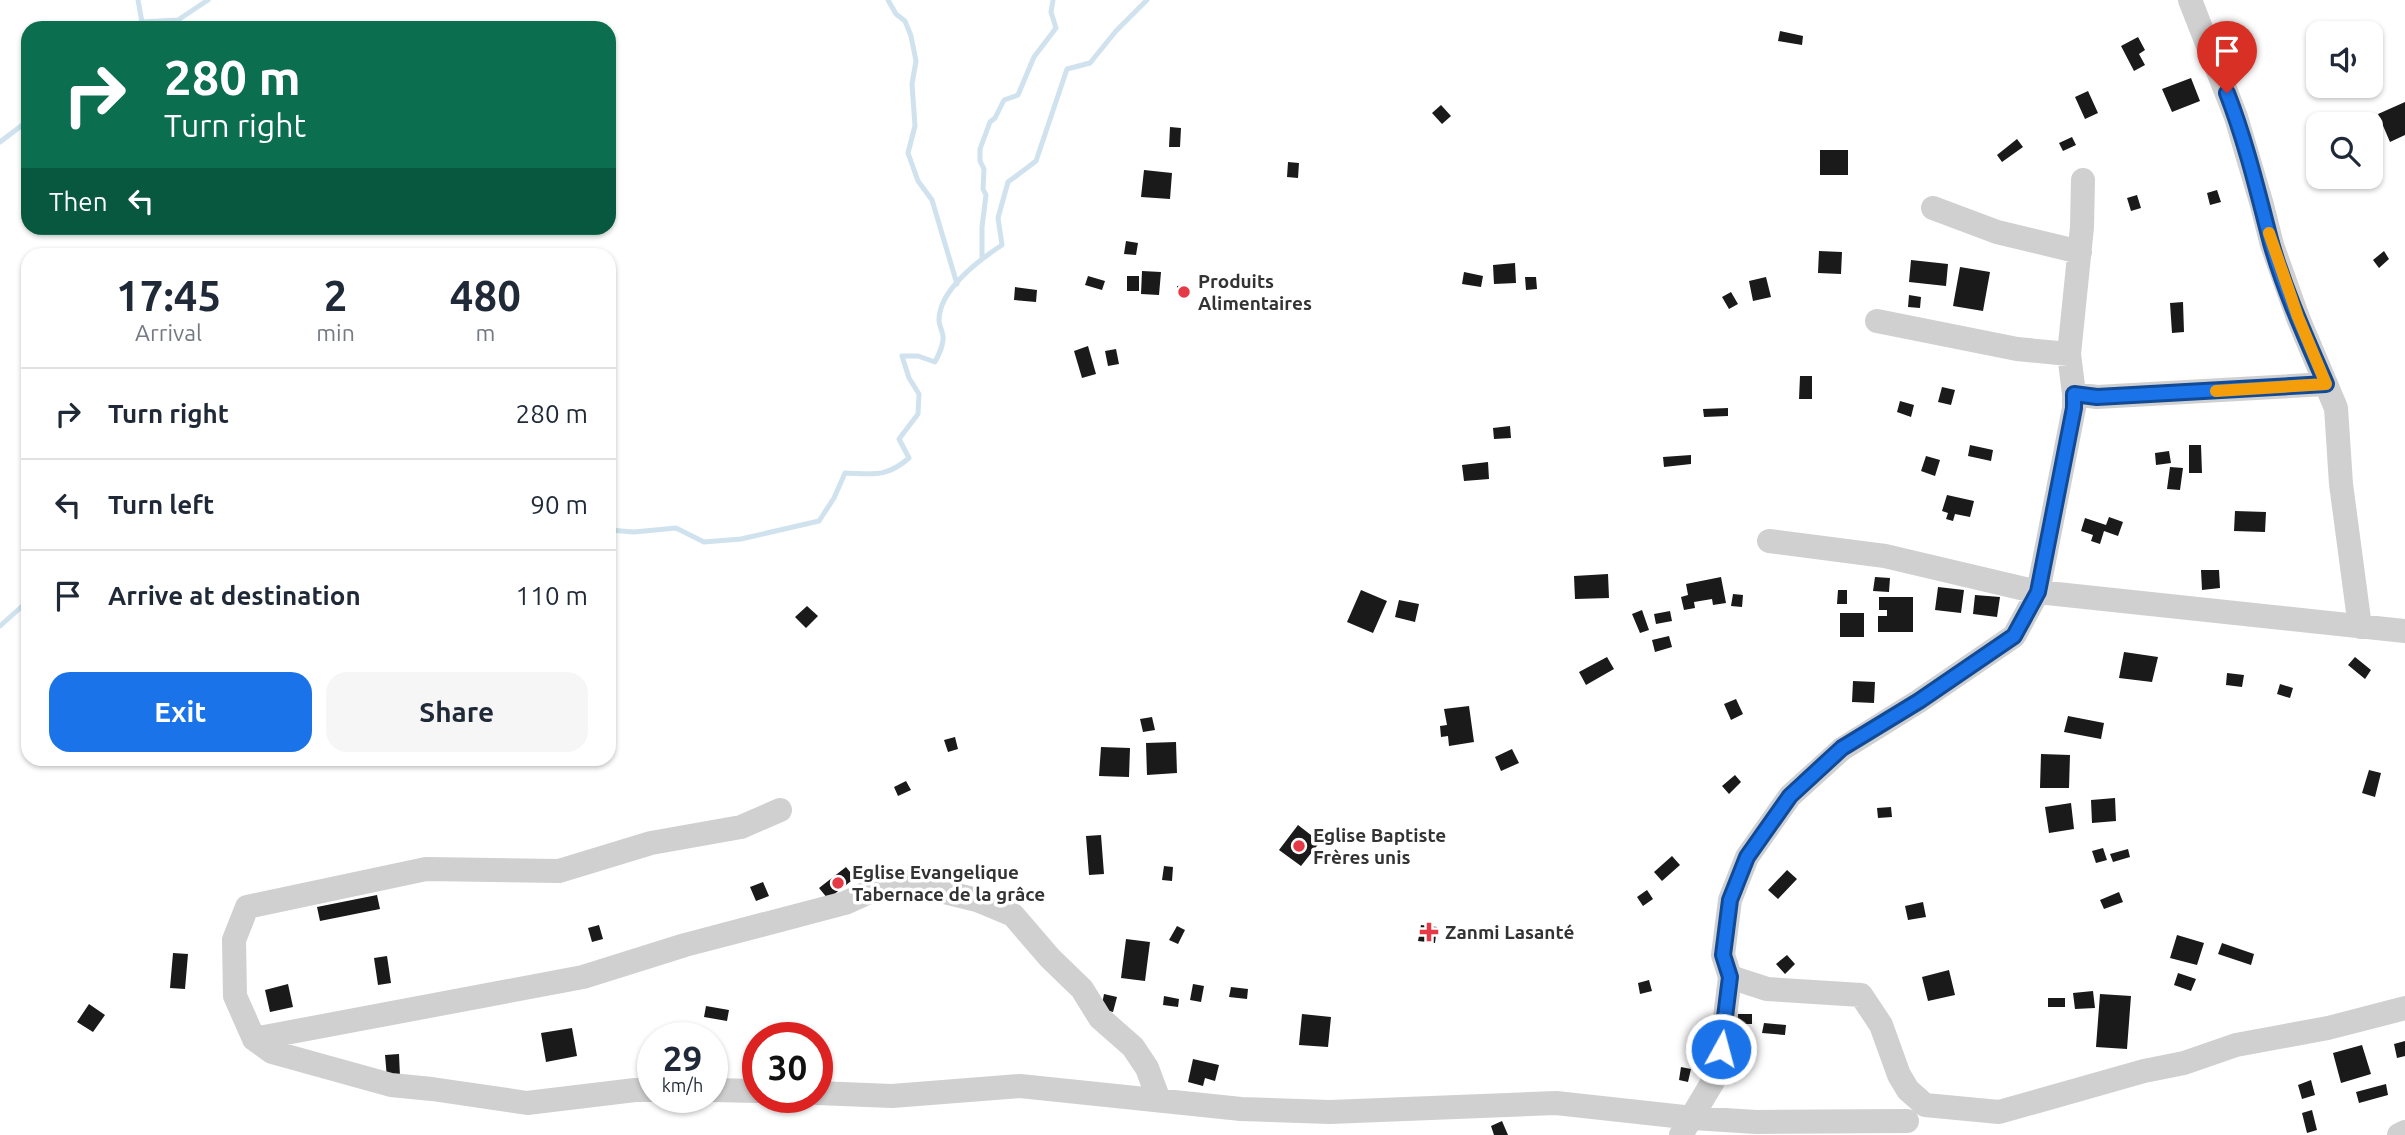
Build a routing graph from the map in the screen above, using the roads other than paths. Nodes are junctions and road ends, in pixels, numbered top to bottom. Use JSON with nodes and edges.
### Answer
{"nodes":[{"id":1,"x":2190,"y":0,"type":"edge"},
{"id":2,"x":2082,"y":180,"type":"dead end"},
{"id":3,"x":1933,"y":208,"type":"dead end"},
{"id":4,"x":2080,"y":252,"type":"junction"},
{"id":5,"x":1877,"y":321,"type":"dead end"},
{"id":6,"x":2069,"y":354,"type":"junction"},
{"id":7,"x":2326,"y":384,"type":"junction"},
{"id":8,"x":2074,"y":394,"type":"junction"},
{"id":9,"x":1769,"y":541,"type":"dead end"},
{"id":10,"x":2038,"y":592,"type":"junction"},
{"id":11,"x":2360,"y":627,"type":"junction"},
{"id":12,"x":2405,"y":631,"type":"edge"},
{"id":13,"x":780,"y":810,"type":"dead end"},
{"id":14,"x":1730,"y":977,"type":"junction"},
{"id":15,"x":2405,"y":1008,"type":"edge"},
{"id":16,"x":254,"y":1039,"type":"junction"},
{"id":17,"x":637,"y":1090,"type":"edge"},
{"id":18,"x":1908,"y":1090,"type":"junction"},
{"id":19,"x":833,"y":1094,"type":"edge"},
{"id":20,"x":1159,"y":1100,"type":"junction"},
{"id":21,"x":1687,"y":1126,"type":"edge"},
{"id":22,"x":1907,"y":1128,"type":"edge"},
{"id":23,"x":2405,"y":1132,"type":"edge"},
{"id":24,"x":2399,"y":1135,"type":"edge"}],
"edges":[{"from":1,"to":7,"type":"street"},
{"from":2,"to":4,"type":"street"},
{"from":3,"to":4,"type":"street"},
{"from":4,"to":6,"type":"street"},
{"from":5,"to":6,"type":"street"},
{"from":6,"to":8,"type":"street"},
{"from":7,"to":8,"type":"street"},
{"from":7,"to":11,"type":"street"},
{"from":8,"to":10,"type":"street"},
{"from":9,"to":10,"type":"street"},
{"from":10,"to":11,"type":"street"},
{"from":10,"to":14,"type":"street"},
{"from":11,"to":12,"type":"street"},
{"from":13,"to":16,"type":"street"},
{"from":14,"to":18,"type":"street"},
{"from":14,"to":21,"type":"street"},
{"from":15,"to":18,"type":"street"},
{"from":16,"to":17,"type":"street"},
{"from":16,"to":20,"type":"street"},
{"from":18,"to":22,"type":"street"},
{"from":19,"to":20,"type":"street"},
{"from":20,"to":21,"type":"street"},
{"from":21,"to":22,"type":"street"},
{"from":23,"to":24,"type":"street"}]}
